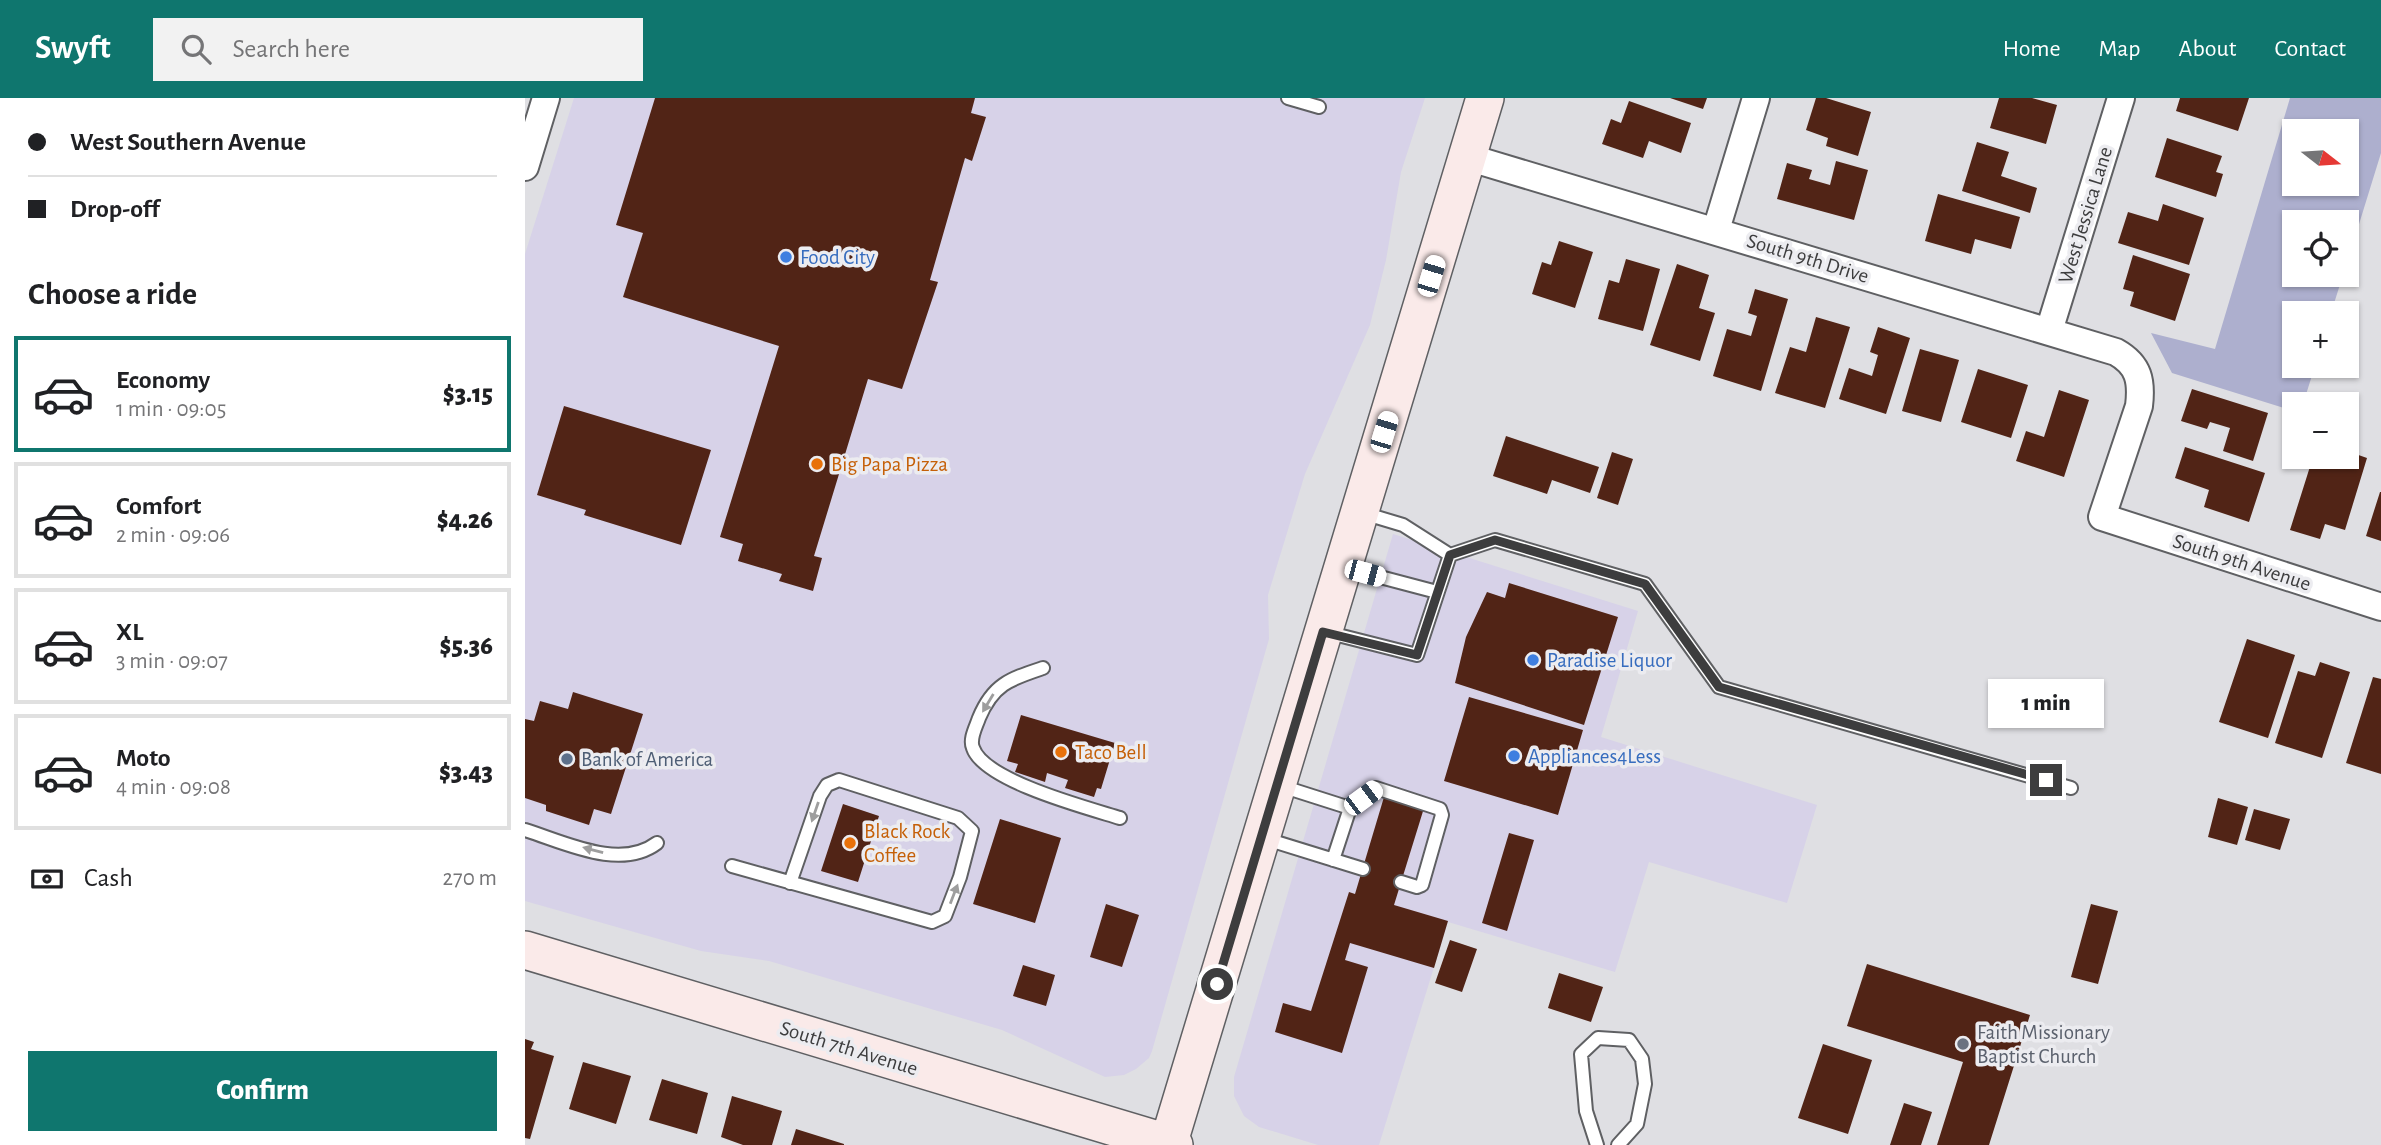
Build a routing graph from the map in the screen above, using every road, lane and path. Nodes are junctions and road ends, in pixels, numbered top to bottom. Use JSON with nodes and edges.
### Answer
{"nodes":[{"id":1,"x":546,"y":98,"type":"edge"},
{"id":2,"x":1288,"y":98,"type":"edge"},
{"id":3,"x":1485,"y":98,"type":"edge"},
{"id":4,"x":1756,"y":98,"type":"edge"},
{"id":5,"x":2121,"y":98,"type":"edge"},
{"id":6,"x":1319,"y":107,"type":"dead end"},
{"id":7,"x":1467,"y":157,"type":"junction"},
{"id":8,"x":525,"y":167,"type":"edge"},
{"id":9,"x":1716,"y":230,"type":"junction"},
{"id":10,"x":2049,"y":331,"type":"junction"},
{"id":11,"x":1360,"y":512,"type":"junction"},
{"id":12,"x":2102,"y":517,"type":"joint"},
{"id":13,"x":1450,"y":555,"type":"junction"},
{"id":14,"x":1343,"y":567,"type":"junction"},
{"id":15,"x":1437,"y":592,"type":"junction"},
{"id":16,"x":2381,"y":607,"type":"edge"},
{"id":17,"x":1323,"y":632,"type":"junction"},
{"id":18,"x":1043,"y":667,"type":"dead end"},
{"id":19,"x":1277,"y":784,"type":"junction"},
{"id":20,"x":2071,"y":788,"type":"dead end"},
{"id":21,"x":1350,"y":808,"type":"junction"},
{"id":22,"x":1120,"y":818,"type":"dead end"},
{"id":23,"x":525,"y":830,"type":"edge"},
{"id":24,"x":1261,"y":837,"type":"junction"},
{"id":25,"x":657,"y":843,"type":"dead end"},
{"id":26,"x":1333,"y":860,"type":"junction"},
{"id":27,"x":731,"y":866,"type":"dead end"},
{"id":28,"x":1363,"y":869,"type":"dead end"},
{"id":29,"x":790,"y":883,"type":"junction"},
{"id":30,"x":1401,"y":883,"type":"dead end"},
{"id":31,"x":525,"y":950,"type":"edge"},
{"id":32,"x":1170,"y":1144,"type":"edge"},
{"id":33,"x":1597,"y":1145,"type":"edge"},
{"id":34,"x":1618,"y":1145,"type":"edge"}],
"edges":[{"from":1,"to":8,"type":"street"},
{"from":2,"to":6,"type":"lane"},
{"from":3,"to":7,"type":"main road"},
{"from":4,"to":9,"type":"street"},
{"from":5,"to":10,"type":"street","name":"West Jessica Lane"},
{"from":7,"to":9,"type":"street","name":"South 9th Drive"},
{"from":7,"to":11,"type":"main road"},
{"from":9,"to":10,"type":"street","name":"South 9th Drive"},
{"from":10,"to":12,"type":"street","name":"South 9th Drive"},
{"from":11,"to":13,"type":"lane"},
{"from":11,"to":14,"type":"main road"},
{"from":12,"to":16,"type":"street","name":"South 9th Avenue"},
{"from":13,"to":15,"type":"lane"},
{"from":13,"to":20,"type":"lane"},
{"from":14,"to":15,"type":"lane"},
{"from":14,"to":17,"type":"main road"},
{"from":15,"to":17,"type":"lane"},
{"from":17,"to":19,"type":"main road"},
{"from":18,"to":22,"type":"lane","one_way":true},
{"from":19,"to":21,"type":"lane"},
{"from":19,"to":24,"type":"main road"},
{"from":21,"to":26,"type":"lane"},
{"from":21,"to":30,"type":"lane"},
{"from":25,"to":23,"type":"lane","one_way":true},
{"from":24,"to":26,"type":"lane"},
{"from":24,"to":32,"type":"main road"},
{"from":26,"to":28,"type":"lane"},
{"from":27,"to":29,"type":"lane"},
{"from":29,"to":29,"type":"lane","one_way":true},
{"from":31,"to":32,"type":"main road","name":"South 7th Avenue"},
{"from":33,"to":34,"type":"lane"}]}
